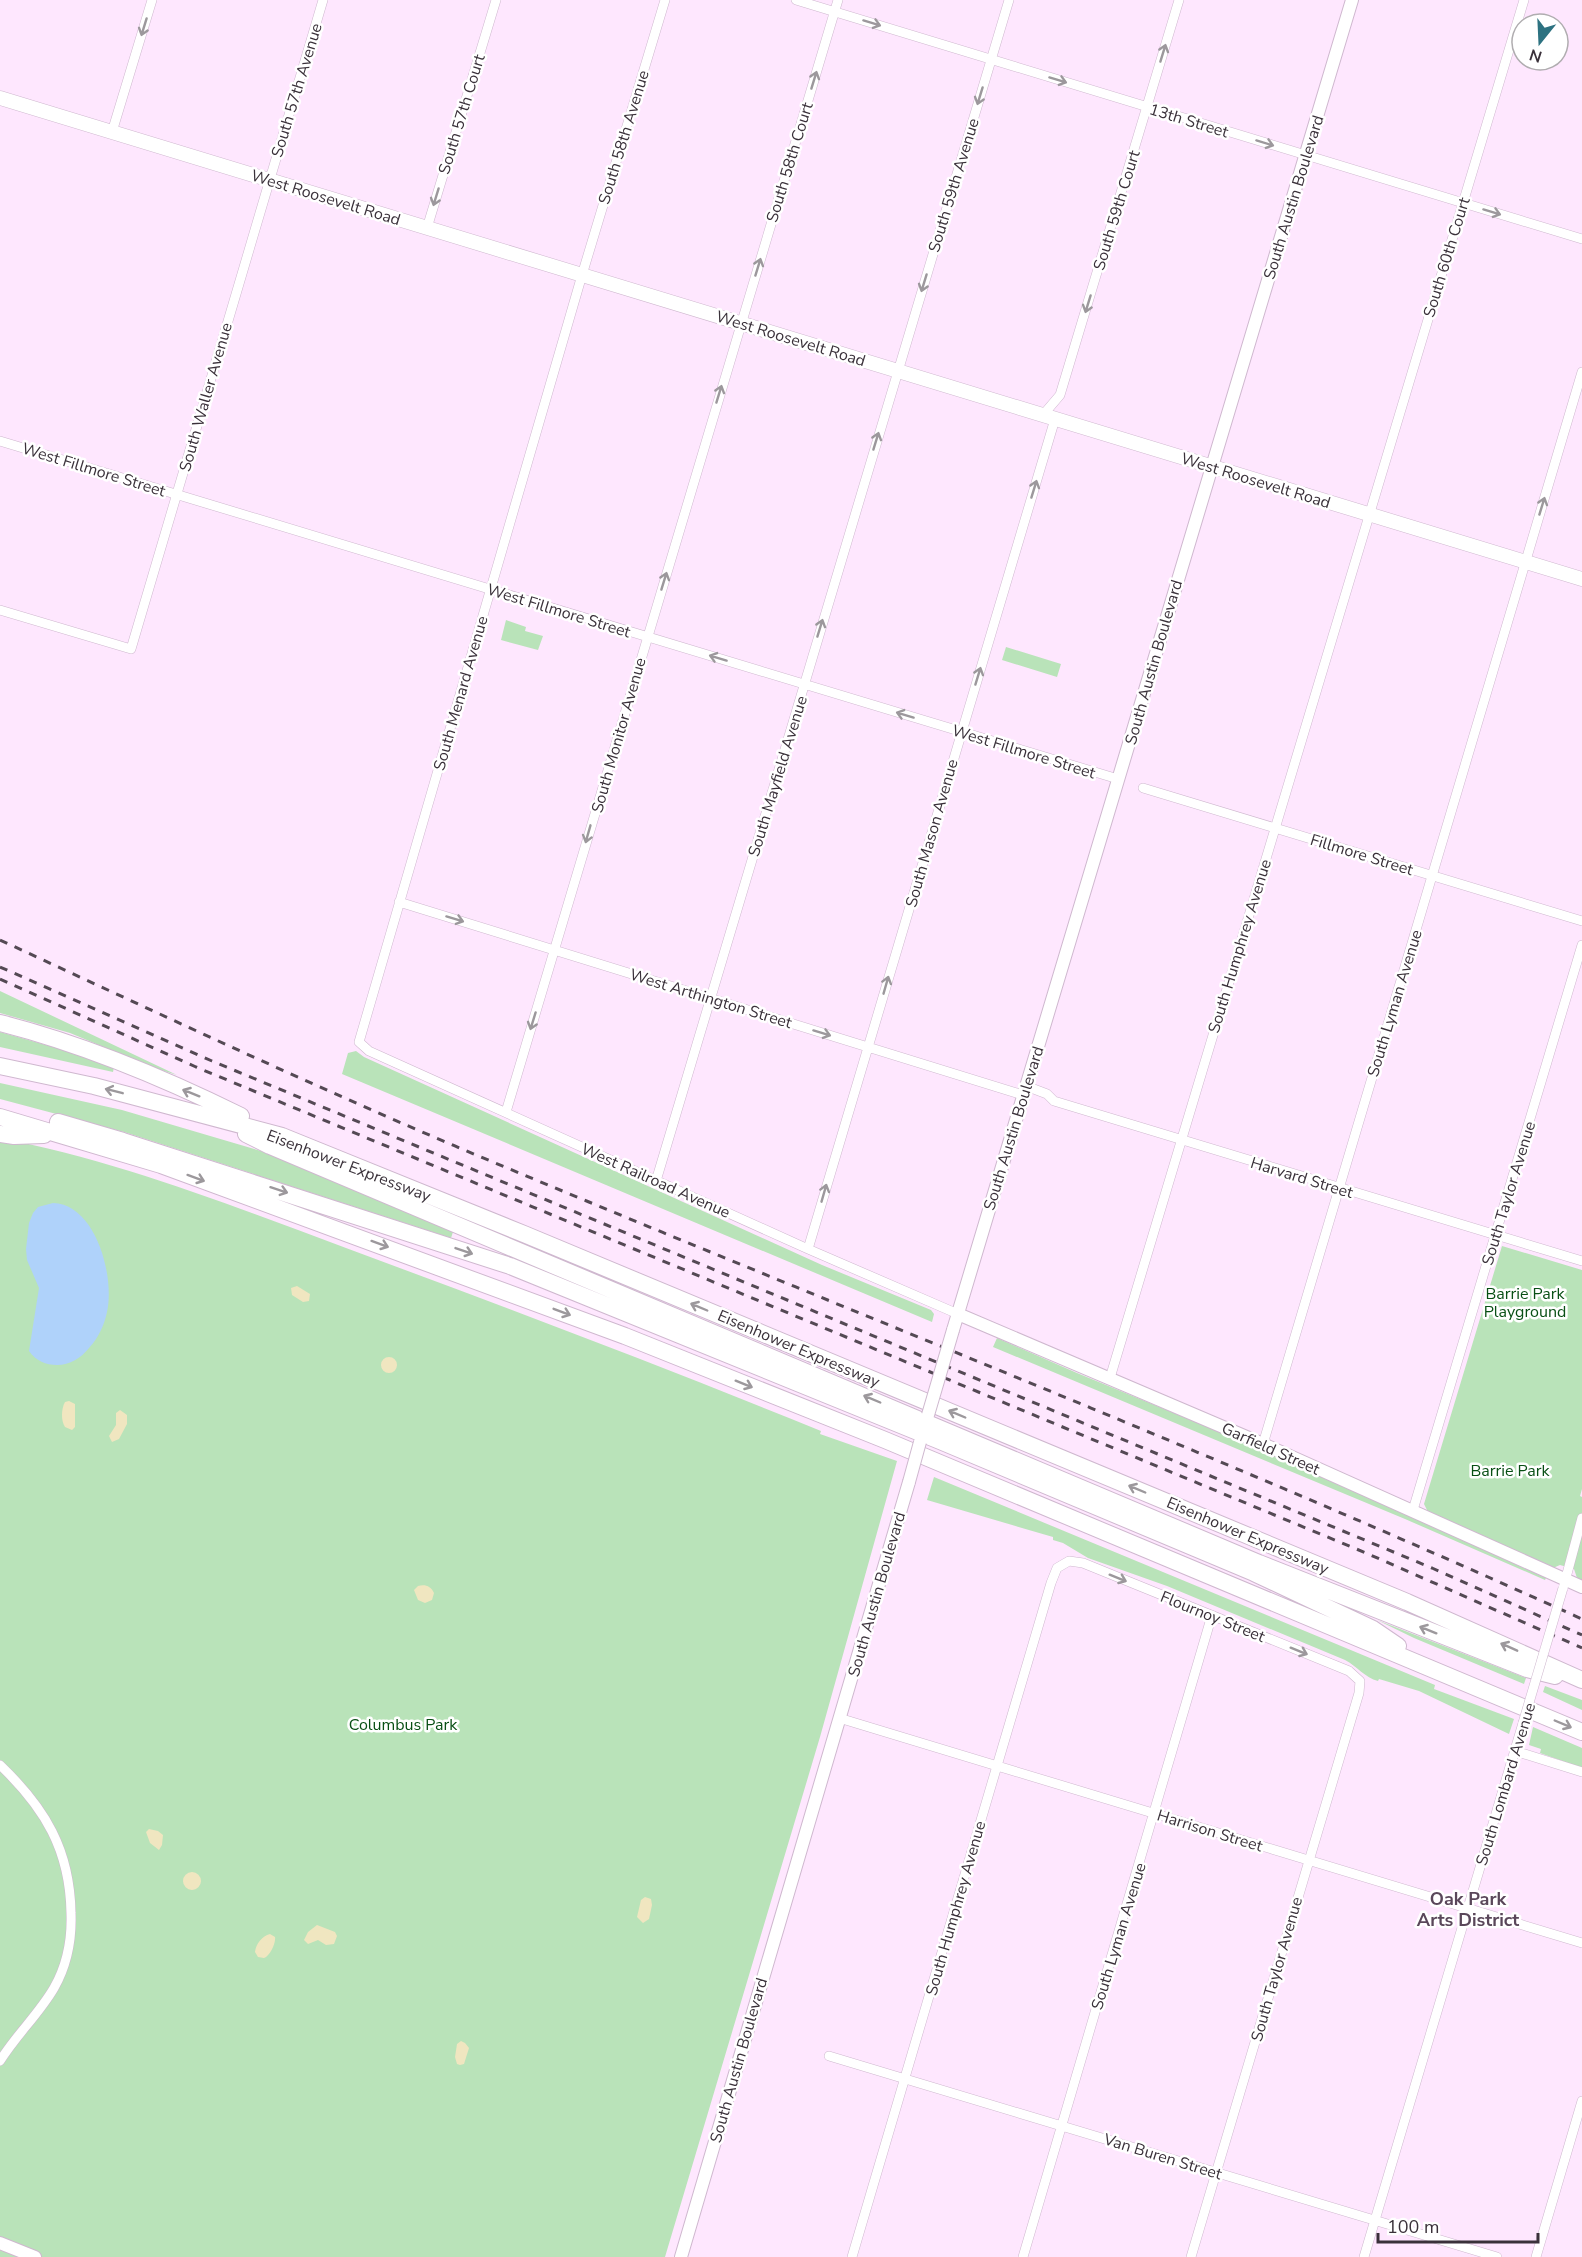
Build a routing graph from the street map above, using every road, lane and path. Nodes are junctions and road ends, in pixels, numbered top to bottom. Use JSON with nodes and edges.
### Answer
{"nodes":[{"id":1,"x":153,"y":0,"type":"edge"},
{"id":2,"x":323,"y":0,"type":"edge"},
{"id":3,"x":495,"y":0,"type":"edge"},
{"id":4,"x":665,"y":0,"type":"edge"},
{"id":5,"x":796,"y":0,"type":"edge"},
{"id":6,"x":838,"y":0,"type":"edge"},
{"id":7,"x":1010,"y":0,"type":"edge"},
{"id":8,"x":1179,"y":0,"type":"edge"},
{"id":9,"x":1352,"y":0,"type":"edge"},
{"id":10,"x":1524,"y":0,"type":"edge"},
{"id":11,"x":835,"y":12,"type":"junction"},
{"id":12,"x":991,"y":60,"type":"junction"},
{"id":13,"x":0,"y":98,"type":"edge"},
{"id":14,"x":1146,"y":107,"type":"junction"},
{"id":15,"x":112,"y":132,"type":"junction"},
{"id":16,"x":1305,"y":155,"type":"junction"},
{"id":17,"x":268,"y":180,"type":"junction"},
{"id":18,"x":1462,"y":203,"type":"junction"},
{"id":19,"x":426,"y":228,"type":"junction"},
{"id":20,"x":1582,"y":239,"type":"edge"},
{"id":21,"x":582,"y":275,"type":"junction"},
{"id":22,"x":741,"y":323,"type":"junction"},
{"id":23,"x":897,"y":370,"type":"junction"},
{"id":24,"x":1582,"y":372,"type":"edge"},
{"id":25,"x":1049,"y":417,"type":"junction"},
{"id":26,"x":0,"y":441,"type":"edge"},
{"id":27,"x":1211,"y":466,"type":"junction"},
{"id":28,"x":177,"y":494,"type":"junction"},
{"id":29,"x":1368,"y":514,"type":"junction"},
{"id":30,"x":1525,"y":562,"type":"junction"},
{"id":31,"x":1582,"y":579,"type":"edge"},
{"id":32,"x":490,"y":590,"type":"junction"},
{"id":33,"x":0,"y":610,"type":"edge"},
{"id":34,"x":647,"y":637,"type":"junction"},
{"id":35,"x":804,"y":684,"type":"junction"},
{"id":36,"x":961,"y":732,"type":"junction"},
{"id":37,"x":1118,"y":779,"type":"junction"},
{"id":38,"x":1143,"y":788,"type":"dead end"},
{"id":39,"x":1275,"y":828,"type":"junction"},
{"id":40,"x":1431,"y":875,"type":"junction"},
{"id":41,"x":399,"y":902,"type":"junction"},
{"id":42,"x":1582,"y":921,"type":"edge"},
{"id":43,"x":1582,"y":945,"type":"edge"},
{"id":44,"x":554,"y":950,"type":"junction"},
{"id":45,"x":710,"y":998,"type":"junction"},
{"id":46,"x":0,"y":1023,"type":"edge"},
{"id":47,"x":358,"y":1042,"type":"joint"},
{"id":48,"x":867,"y":1047,"type":"junction"},
{"id":49,"x":0,"y":1066,"type":"edge"},
{"id":50,"x":1025,"y":1090,"type":"junction"},
{"id":51,"x":506,"y":1112,"type":"junction"},
{"id":52,"x":211,"y":1116,"type":"junction"},
{"id":53,"x":0,"y":1117,"type":"edge"},
{"id":54,"x":0,"y":1134,"type":"edge"},
{"id":55,"x":62,"y":1135,"type":"junction"},
{"id":56,"x":282,"y":1136,"type":"junction"},
{"id":57,"x":1181,"y":1140,"type":"junction"},
{"id":58,"x":656,"y":1181,"type":"junction"},
{"id":59,"x":1339,"y":1188,"type":"junction"},
{"id":60,"x":1496,"y":1235,"type":"junction"},
{"id":61,"x":808,"y":1249,"type":"junction"},
{"id":62,"x":1582,"y":1261,"type":"edge"},
{"id":63,"x":958,"y":1314,"type":"junction"},
{"id":64,"x":1110,"y":1378,"type":"junction"},
{"id":65,"x":924,"y":1428,"type":"junction"},
{"id":66,"x":1263,"y":1444,"type":"junction"},
{"id":67,"x":1413,"y":1510,"type":"junction"},
{"id":68,"x":1582,"y":1518,"type":"edge"},
{"id":69,"x":1063,"y":1562,"type":"joint"},
{"id":70,"x":1564,"y":1584,"type":"junction"},
{"id":71,"x":1582,"y":1587,"type":"edge"},
{"id":72,"x":1212,"y":1615,"type":"junction"},
{"id":73,"x":1432,"y":1668,"type":"junction"},
{"id":74,"x":1360,"y":1681,"type":"joint"},
{"id":75,"x":1582,"y":1681,"type":"edge"},
{"id":76,"x":839,"y":1718,"type":"junction"},
{"id":77,"x":1582,"y":1732,"type":"edge"},
{"id":78,"x":1515,"y":1751,"type":"junction"},
{"id":79,"x":0,"y":1765,"type":"edge"},
{"id":80,"x":997,"y":1766,"type":"junction"},
{"id":81,"x":1582,"y":1772,"type":"edge"},
{"id":82,"x":1154,"y":1814,"type":"junction"},
{"id":83,"x":1308,"y":1860,"type":"junction"},
{"id":84,"x":1468,"y":1908,"type":"junction"},
{"id":85,"x":1582,"y":1943,"type":"edge"},
{"id":86,"x":829,"y":2056,"type":"dead end"},
{"id":87,"x":0,"y":2061,"type":"edge"},
{"id":88,"x":905,"y":2079,"type":"junction"},
{"id":89,"x":1582,"y":2101,"type":"edge"},
{"id":90,"x":1062,"y":2126,"type":"junction"},
{"id":91,"x":1216,"y":2172,"type":"junction"},
{"id":92,"x":1375,"y":2220,"type":"junction"},
{"id":93,"x":1,"y":2246,"type":"edge"},
{"id":94,"x":34,"y":2257,"type":"edge"},
{"id":95,"x":681,"y":2257,"type":"edge"},
{"id":96,"x":852,"y":2257,"type":"edge"},
{"id":97,"x":1023,"y":2257,"type":"edge"},
{"id":98,"x":1191,"y":2257,"type":"edge"},
{"id":99,"x":1364,"y":2257,"type":"edge"},
{"id":100,"x":1497,"y":2257,"type":"edge"},
{"id":101,"x":1536,"y":2257,"type":"edge"}],
"edges":[{"from":1,"to":15,"type":"street","one_way":true},
{"from":2,"to":17,"type":"street","name":"South 57th Avenue"},
{"from":3,"to":19,"type":"street","name":"South 57th Court","one_way":true},
{"from":4,"to":21,"type":"street","name":"South 58th Avenue"},
{"from":5,"to":11,"type":"street","name":"13th Street"},
{"from":6,"to":11,"type":"street","name":"South 58th Court"},
{"from":7,"to":12,"type":"street","name":"South 59th Avenue"},
{"from":14,"to":8,"type":"street","name":"South 59th Court","one_way":true},
{"from":9,"to":16,"type":"street","name":"South Austin Boulevard"},
{"from":10,"to":18,"type":"street","name":"South 60th Court"},
{"from":11,"to":12,"type":"street","name":"13th Street","one_way":true},
{"from":22,"to":11,"type":"street","name":"South 58th Court","one_way":true},
{"from":12,"to":14,"type":"street","name":"13th Street","one_way":true},
{"from":12,"to":23,"type":"street","name":"South 59th Avenue","one_way":true},
{"from":13,"to":15,"type":"main road","name":"West Roosevelt Road"},
{"from":14,"to":16,"type":"street","name":"13th Street","one_way":true},
{"from":14,"to":25,"type":"street","name":"South 59th Court","one_way":true},
{"from":15,"to":17,"type":"main road","name":"West Roosevelt Road"},
{"from":16,"to":18,"type":"street","name":"13th Street"},
{"from":16,"to":27,"type":"street","name":"South Austin Boulevard"},
{"from":17,"to":19,"type":"main road","name":"West Roosevelt Road"},
{"from":17,"to":28,"type":"street","name":"South Waller Avenue"},
{"from":18,"to":20,"type":"street","name":"13th Street","one_way":true},
{"from":18,"to":29,"type":"street","name":"South 60th Court"},
{"from":19,"to":21,"type":"main road","name":"West Roosevelt Road"},
{"from":21,"to":22,"type":"main road","name":"West Roosevelt Road"},
{"from":21,"to":32,"type":"street","name":"South Menard Avenue"},
{"from":22,"to":23,"type":"main road","name":"West Roosevelt Road"},
{"from":34,"to":22,"type":"street","name":"South Monitor Avenue","one_way":true},
{"from":23,"to":25,"type":"main road","name":"West Roosevelt Road"},
{"from":35,"to":23,"type":"street","name":"South Mayfield Avenue","one_way":true},
{"from":30,"to":24,"type":"street","name":"South Lyman Avenue","one_way":true},
{"from":25,"to":27,"type":"main road","name":"West Roosevelt Road"},
{"from":36,"to":25,"type":"street","name":"South Mason Avenue","one_way":true},
{"from":26,"to":28,"type":"street","name":"West Fillmore Street"},
{"from":27,"to":29,"type":"main road","name":"West Roosevelt Road"},
{"from":27,"to":37,"type":"street","name":"South Austin Boulevard"},
{"from":28,"to":32,"type":"street","name":"West Fillmore Street"},
{"from":28,"to":33,"type":"street","name":"South Waller Avenue"},
{"from":29,"to":30,"type":"main road","name":"West Roosevelt Road"},
{"from":29,"to":39,"type":"street","name":"South Humphrey Avenue"},
{"from":30,"to":31,"type":"main road","name":"West Roosevelt Road"},
{"from":30,"to":40,"type":"street","name":"South Lyman Avenue"},
{"from":32,"to":34,"type":"street","name":"West Fillmore Street"},
{"from":32,"to":41,"type":"street","name":"South Menard Avenue"},
{"from":35,"to":34,"type":"street","name":"West Fillmore Street","one_way":true},
{"from":34,"to":44,"type":"street","name":"South Monitor Avenue","one_way":true},
{"from":36,"to":35,"type":"street","name":"West Fillmore Street","one_way":true},
{"from":35,"to":45,"type":"street","name":"South Mayfield Avenue"},
{"from":36,"to":37,"type":"street","name":"West Fillmore Street"},
{"from":48,"to":36,"type":"street","name":"South Mason Avenue","one_way":true},
{"from":37,"to":50,"type":"street","name":"South Austin Boulevard"},
{"from":38,"to":39,"type":"street","name":"Fillmore Street"},
{"from":39,"to":40,"type":"street","name":"Fillmore Street"},
{"from":39,"to":57,"type":"street","name":"South Humphrey Avenue"},
{"from":40,"to":42,"type":"street","name":"Fillmore Street"},
{"from":40,"to":59,"type":"street","name":"South Lyman Avenue"},
{"from":41,"to":44,"type":"street","name":"West Arthington Street","one_way":true},
{"from":41,"to":47,"type":"street","name":"South Menard Avenue"},
{"from":43,"to":60,"type":"street","name":"South Taylor Avenue"},
{"from":44,"to":45,"type":"street","name":"West Arthington Street"},
{"from":44,"to":51,"type":"street","name":"South Monitor Avenue","one_way":true},
{"from":45,"to":48,"type":"street","name":"West Arthington Street","one_way":true},
{"from":45,"to":58,"type":"street","name":"South Mayfield Avenue"},
{"from":56,"to":46,"type":"highway","one_way":true},
{"from":47,"to":51,"type":"street","name":"West Railroad Avenue"},
{"from":48,"to":50,"type":"street","name":"West Arthington Street"},
{"from":61,"to":48,"type":"street","name":"South Mason Avenue","one_way":true},
{"from":52,"to":49,"type":"highway","name":"Eisenhower Expressway","one_way":true},
{"from":50,"to":57,"type":"street","name":"Harvard Street"},
{"from":50,"to":63,"type":"street","name":"South Austin Boulevard"},
{"from":51,"to":58,"type":"street","name":"West Railroad Avenue"},
{"from":52,"to":56,"type":"highway","name":"Eisenhower Expressway"},
{"from":65,"to":52,"type":"highway","one_way":true},
{"from":53,"to":55,"type":"highway"},
{"from":53,"to":65,"type":"highway","one_way":true},
{"from":54,"to":55,"type":"highway"},
{"from":55,"to":73,"type":"highway","one_way":true},
{"from":75,"to":56,"type":"highway","name":"Eisenhower Expressway","one_way":true},
{"from":57,"to":59,"type":"street","name":"Harvard Street"},
{"from":57,"to":64,"type":"street","name":"South Humphrey Avenue"},
{"from":58,"to":61,"type":"street","name":"West Railroad Avenue"},
{"from":59,"to":60,"type":"street","name":"Harvard Street"},
{"from":59,"to":66,"type":"street","name":"South Lyman Avenue"},
{"from":60,"to":62,"type":"street","name":"Harvard Street"},
{"from":60,"to":67,"type":"street","name":"South Taylor Avenue"},
{"from":61,"to":63,"type":"street","name":"West Railroad Avenue"},
{"from":63,"to":64,"type":"street","name":"Garfield Street"},
{"from":63,"to":65,"type":"street","name":"South Austin Boulevard","bridge":true},
{"from":64,"to":66,"type":"street","name":"Garfield Street"},
{"from":65,"to":73,"type":"highway"},
{"from":75,"to":65,"type":"highway","one_way":true},
{"from":65,"to":76,"type":"street","name":"South Austin Boulevard","bridge":true},
{"from":66,"to":67,"type":"street","name":"Garfield Street"},
{"from":67,"to":70,"type":"street","name":"Garfield Street"},
{"from":68,"to":70,"type":"street","name":"South Lombard Avenue"},
{"from":69,"to":72,"type":"street","name":"Flournoy Street","one_way":true},
{"from":69,"to":80,"type":"street","name":"South Humphrey Avenue"},
{"from":70,"to":71,"type":"street","name":"Garfield Street"},
{"from":70,"to":78,"type":"street","name":"South Lombard Avenue","bridge":true},
{"from":72,"to":74,"type":"street","name":"Flournoy Street","one_way":true},
{"from":72,"to":82,"type":"street","name":"South Lyman Avenue"},
{"from":73,"to":77,"type":"highway","one_way":true},
{"from":74,"to":83,"type":"street","name":"South Taylor Avenue"},
{"from":76,"to":80,"type":"street","name":"Harrison Street"},
{"from":76,"to":95,"type":"street","name":"South Austin Boulevard"},
{"from":78,"to":81,"type":"street"},
{"from":78,"to":84,"type":"street","name":"South Lombard Avenue"},
{"from":79,"to":87,"type":"street"},
{"from":80,"to":82,"type":"street","name":"Harrison Street"},
{"from":80,"to":88,"type":"street","name":"South Humphrey Avenue"},
{"from":82,"to":83,"type":"street","name":"Harrison Street"},
{"from":82,"to":90,"type":"street","name":"South Lyman Avenue"},
{"from":83,"to":84,"type":"street","name":"Harrison Street"},
{"from":83,"to":91,"type":"street","name":"South Taylor Avenue"},
{"from":84,"to":85,"type":"street","name":"Harrison Street"},
{"from":84,"to":92,"type":"street","name":"South Lombard Avenue"},
{"from":86,"to":88,"type":"street","name":"Van Buren Street"},
{"from":88,"to":90,"type":"street","name":"Van Buren Street"},
{"from":88,"to":96,"type":"street","name":"South Humphrey Avenue"},
{"from":89,"to":101,"type":"street"},
{"from":90,"to":91,"type":"street","name":"Van Buren Street"},
{"from":90,"to":97,"type":"street","name":"South Lyman Avenue"},
{"from":91,"to":92,"type":"street","name":"Van Buren Street"},
{"from":91,"to":98,"type":"street","name":"South Taylor Avenue"},
{"from":92,"to":99,"type":"street","name":"South Lombard Avenue"},
{"from":92,"to":100,"type":"street","name":"Van Buren Street"},
{"from":93,"to":94,"type":"street"}]}
